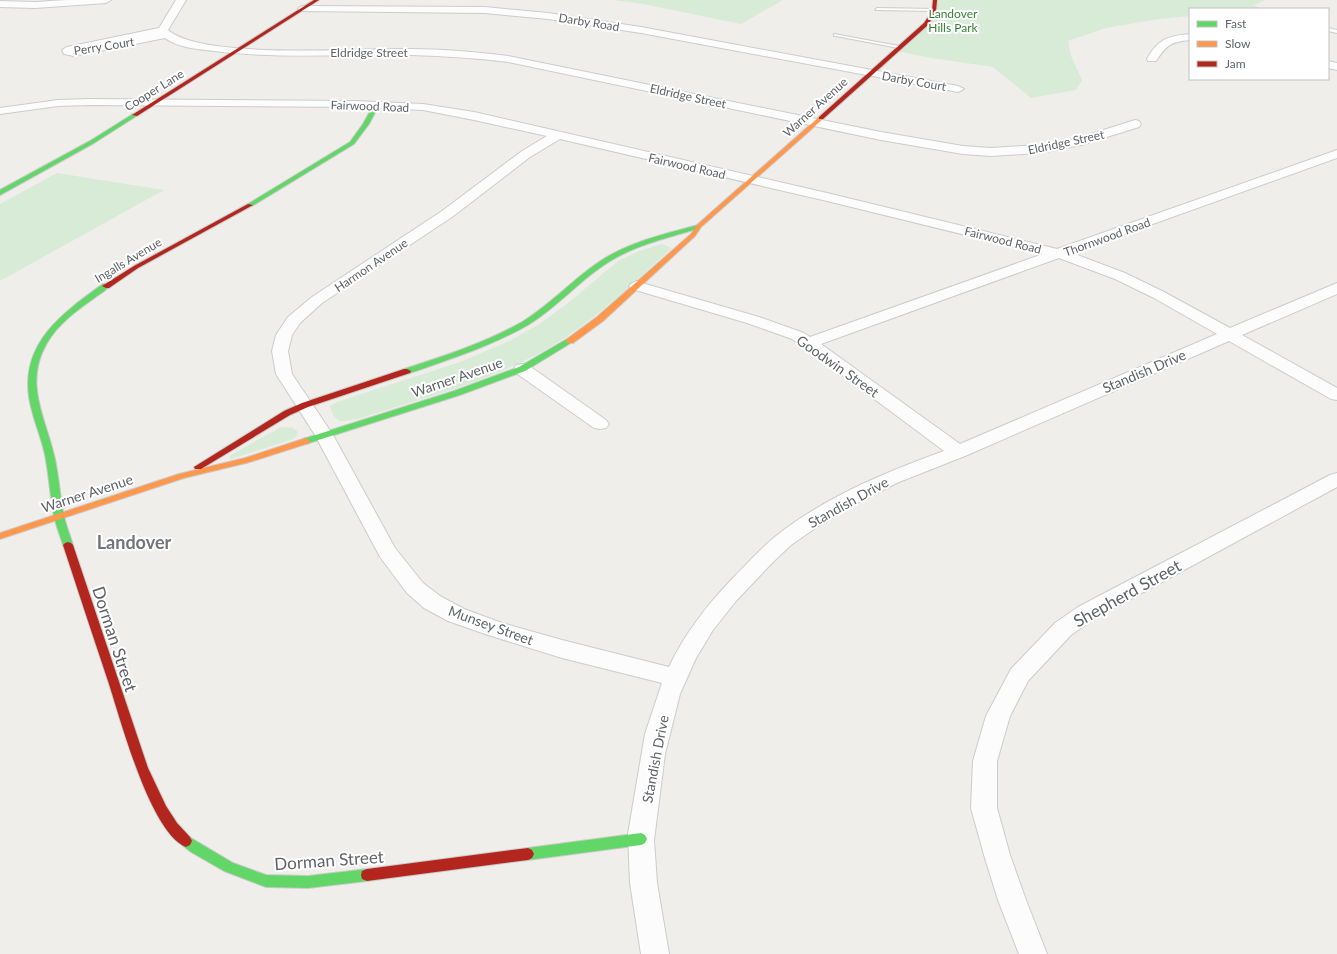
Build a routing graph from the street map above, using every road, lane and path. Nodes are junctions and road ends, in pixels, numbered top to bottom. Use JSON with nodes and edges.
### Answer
{"nodes":[{"id":1,"x":106,"y":0,"type":"edge"},
{"id":2,"x":181,"y":0,"type":"edge"},
{"id":3,"x":317,"y":0,"type":"edge"},
{"id":4,"x":935,"y":0,"type":"edge"},
{"id":5,"x":17,"y":2,"type":"edge"},
{"id":6,"x":0,"y":4,"type":"edge"},
{"id":7,"x":303,"y":9,"type":"junction"},
{"id":8,"x":877,"y":9,"type":"dead end"},
{"id":9,"x":0,"y":10,"type":"edge"},
{"id":10,"x":935,"y":10,"type":"junction"},
{"id":11,"x":166,"y":32,"type":"junction"},
{"id":12,"x":836,"y":36,"type":"dead end"},
{"id":13,"x":1189,"y":37,"type":"edge"},
{"id":14,"x":899,"y":48,"type":"junction"},
{"id":15,"x":237,"y":51,"type":"junction"},
{"id":16,"x":1152,"y":59,"type":"dead end"},
{"id":17,"x":870,"y":73,"type":"junction"},
{"id":18,"x":958,"y":90,"type":"dead end"},
{"id":19,"x":155,"y":103,"type":"junction"},
{"id":20,"x":376,"y":105,"type":"junction"},
{"id":21,"x":0,"y":111,"type":"edge"},
{"id":22,"x":816,"y":122,"type":"junction"},
{"id":23,"x":1135,"y":124,"type":"dead end"},
{"id":24,"x":557,"y":136,"type":"junction"},
{"id":25,"x":1337,"y":154,"type":"edge"},
{"id":26,"x":752,"y":181,"type":"junction"},
{"id":27,"x":0,"y":193,"type":"edge"},
{"id":28,"x":699,"y":226,"type":"junction"},
{"id":29,"x":1060,"y":254,"type":"junction"},
{"id":30,"x":637,"y":286,"type":"junction"},
{"id":31,"x":1337,"y":288,"type":"edge"},
{"id":32,"x":1230,"y":335,"type":"junction"},
{"id":33,"x":808,"y":343,"type":"junction"},
{"id":34,"x":522,"y":369,"type":"junction"},
{"id":35,"x":1337,"y":395,"type":"edge"},
{"id":36,"x":305,"y":405,"type":"junction"},
{"id":37,"x":600,"y":424,"type":"dead end"},
{"id":38,"x":324,"y":435,"type":"junction"},
{"id":39,"x":958,"y":452,"type":"junction"},
{"id":40,"x":182,"y":476,"type":"junction"},
{"id":41,"x":1337,"y":479,"type":"edge"},
{"id":42,"x":59,"y":517,"type":"junction"},
{"id":43,"x":0,"y":536,"type":"edge"},
{"id":44,"x":675,"y":677,"type":"junction"},
{"id":45,"x":641,"y":839,"type":"junction"},
{"id":46,"x":655,"y":954,"type":"edge"},
{"id":47,"x":1033,"y":954,"type":"edge"}],
"edges":[{"from":1,"to":5,"type":"street"},
{"from":2,"to":11,"type":"street"},
{"from":3,"to":7,"type":"street","name":"Cooper Lane"},
{"from":4,"to":10,"type":"street"},
{"from":5,"to":6,"type":"street"},
{"from":5,"to":9,"type":"street"},
{"from":7,"to":15,"type":"street","name":"Cooper Lane"},
{"from":7,"to":17,"type":"street","name":"Darby Road"},
{"from":8,"to":10,"type":"lane"},
{"from":10,"to":14,"type":"street","name":"Warner Avenue"},
{"from":11,"to":11,"type":"street","name":"Perry Court"},
{"from":11,"to":15,"type":"street","name":"Eldridge Street"},
{"from":12,"to":14,"type":"lane"},
{"from":13,"to":16,"type":"street"},
{"from":14,"to":17,"type":"street","name":"Warner Avenue"},
{"from":15,"to":19,"type":"street","name":"Cooper Lane"},
{"from":15,"to":22,"type":"street","name":"Eldridge Street"},
{"from":17,"to":18,"type":"street","name":"Darby Court"},
{"from":17,"to":22,"type":"street","name":"Warner Avenue"},
{"from":19,"to":20,"type":"street","name":"Fairwood Road"},
{"from":19,"to":21,"type":"street","name":"Fairwood Road"},
{"from":19,"to":27,"type":"street","name":"Cooper Lane"},
{"from":20,"to":24,"type":"street","name":"Fairwood Road"},
{"from":20,"to":42,"type":"street","name":"Ingalls Avenue"},
{"from":22,"to":23,"type":"street","name":"Eldridge Street"},
{"from":22,"to":26,"type":"street","name":"Warner Avenue"},
{"from":24,"to":26,"type":"street","name":"Fairwood Road"},
{"from":24,"to":36,"type":"street","name":"Harmon Avenue"},
{"from":25,"to":29,"type":"street","name":"Thornwood Road"},
{"from":26,"to":28,"type":"street","name":"Warner Avenue"},
{"from":26,"to":29,"type":"street","name":"Fairwood Road"},
{"from":28,"to":30,"type":"street","name":"Warner Avenue"},
{"from":28,"to":36,"type":"street","name":"Warner Avenue"},
{"from":29,"to":32,"type":"street","name":"Fairwood Road"},
{"from":29,"to":33,"type":"street","name":"Thornwood Road"},
{"from":30,"to":33,"type":"street","name":"Goodwin Street"},
{"from":30,"to":34,"type":"street","name":"Warner Avenue"},
{"from":31,"to":32,"type":"street","name":"Standish Drive"},
{"from":32,"to":35,"type":"street","name":"Fairwood Road"},
{"from":32,"to":39,"type":"street","name":"Standish Drive"},
{"from":33,"to":39,"type":"street","name":"Goodwin Street"},
{"from":34,"to":37,"type":"street"},
{"from":34,"to":38,"type":"street","name":"Warner Avenue"},
{"from":36,"to":38,"type":"street","name":"Harmon Avenue"},
{"from":36,"to":40,"type":"street","name":"Warner Avenue"},
{"from":38,"to":40,"type":"street","name":"Warner Avenue"},
{"from":38,"to":44,"type":"street","name":"Munsey Street"},
{"from":39,"to":44,"type":"street","name":"Standish Drive"},
{"from":40,"to":42,"type":"street","name":"Warner Avenue"},
{"from":41,"to":47,"type":"street","name":"Shepherd Street"},
{"from":42,"to":43,"type":"street","name":"Warner Avenue"},
{"from":42,"to":45,"type":"street","name":"Dorman Street"},
{"from":44,"to":45,"type":"street","name":"Standish Drive"},
{"from":45,"to":46,"type":"street","name":"Standish Drive"}]}
